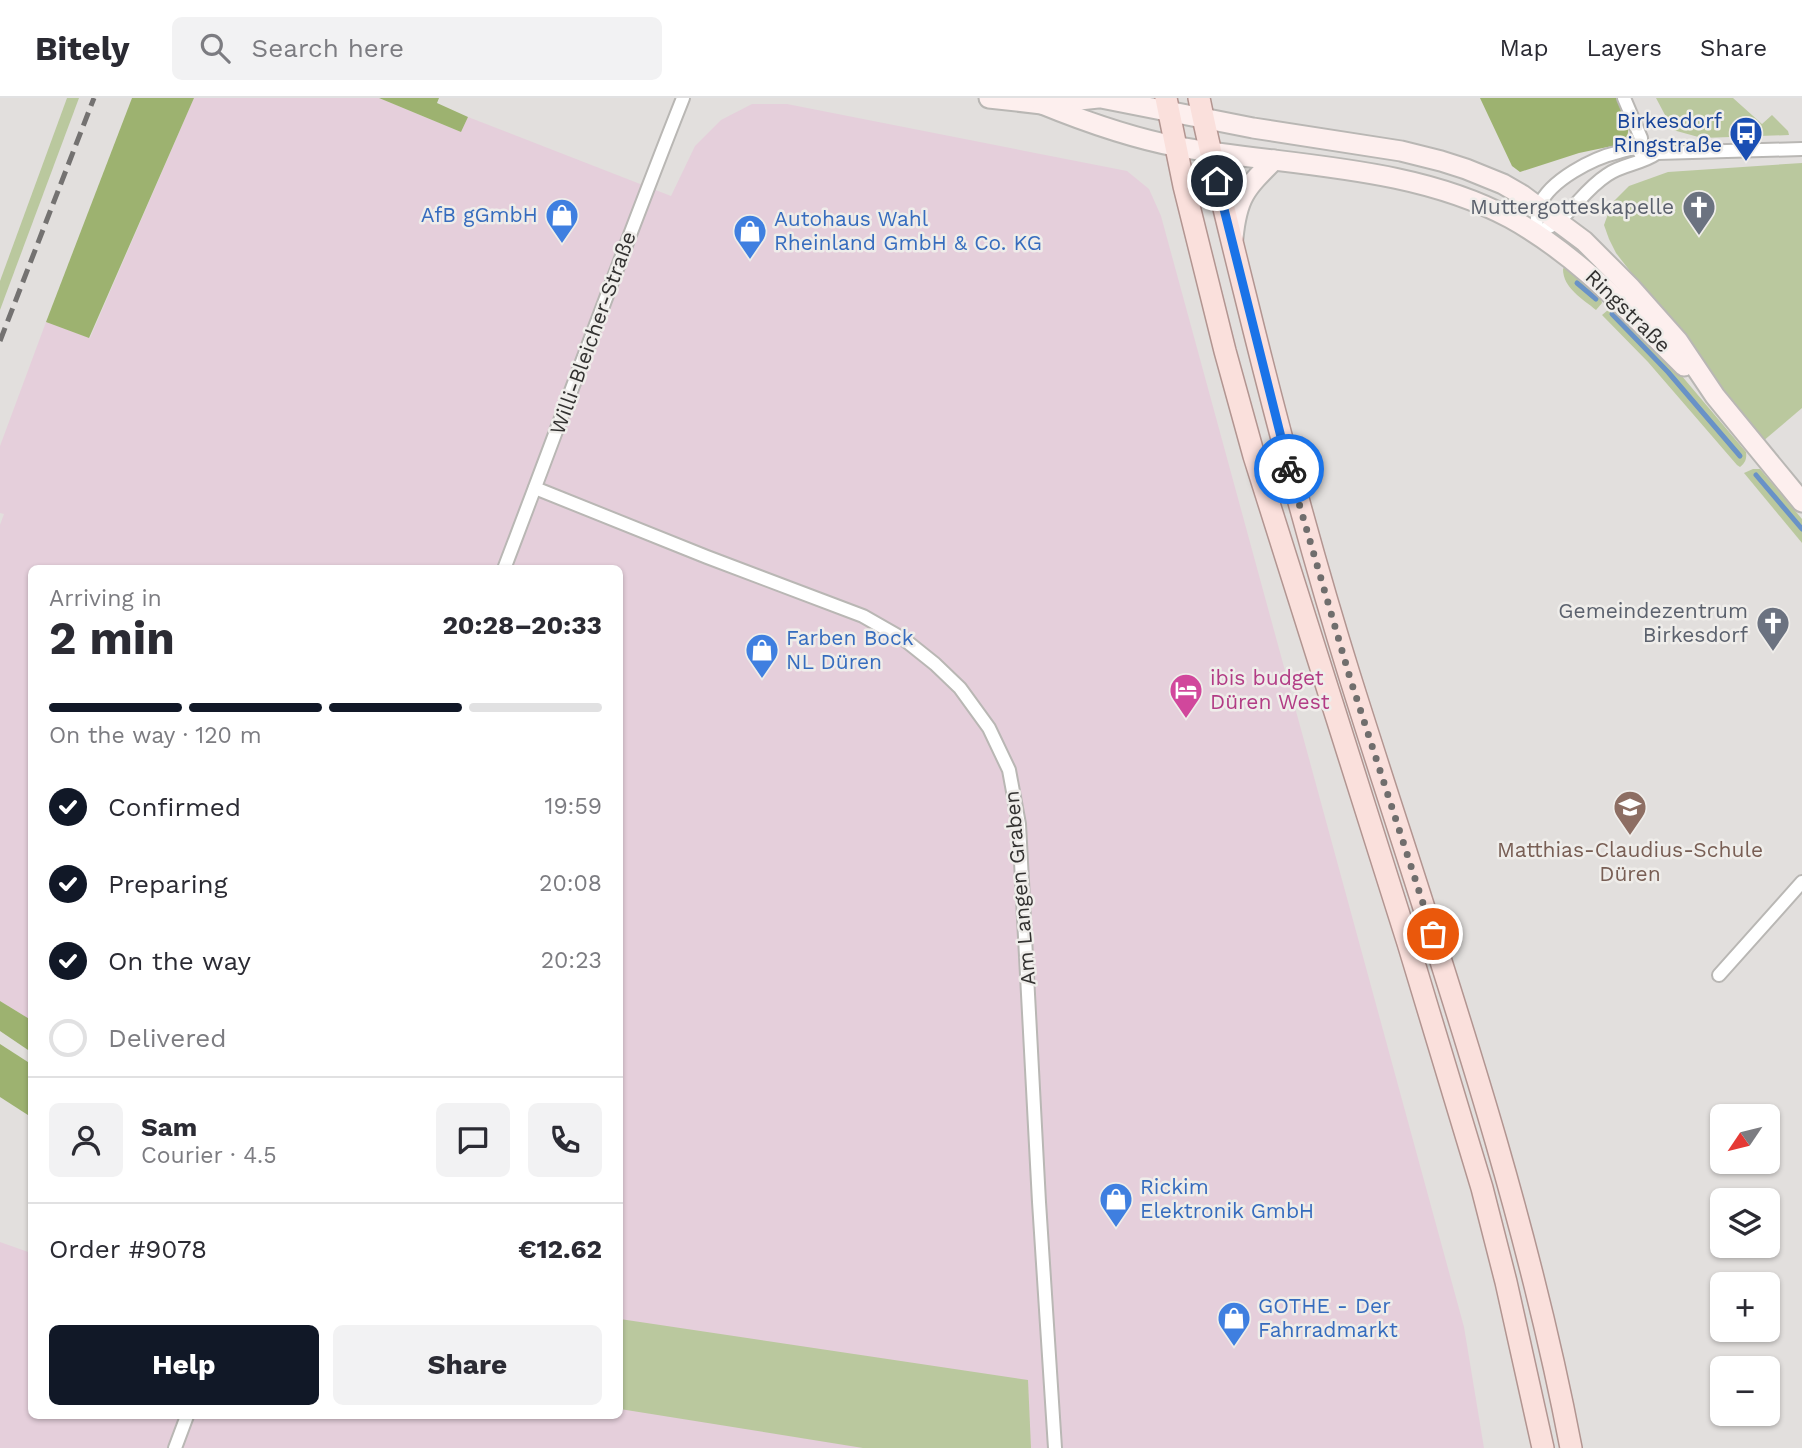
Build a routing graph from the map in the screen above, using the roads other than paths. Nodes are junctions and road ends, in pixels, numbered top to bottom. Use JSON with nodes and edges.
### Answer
{"nodes":[{"id":1,"x":683,"y":98,"type":"edge"},
{"id":2,"x":989,"y":98,"type":"edge"},
{"id":3,"x":1099,"y":98,"type":"edge"},
{"id":4,"x":1624,"y":98,"type":"edge"},
{"id":5,"x":1042,"y":104,"type":"junction"},
{"id":6,"x":1168,"y":105,"type":"edge"},
{"id":7,"x":1201,"y":108,"type":"edge"},
{"id":8,"x":1176,"y":146,"type":"junction"},
{"id":9,"x":1802,"y":149,"type":"edge"},
{"id":10,"x":1210,"y":152,"type":"junction"},
{"id":11,"x":1640,"y":155,"type":"junction"},
{"id":12,"x":1274,"y":160,"type":"junction"},
{"id":13,"x":1539,"y":206,"type":"junction"},
{"id":14,"x":1559,"y":222,"type":"junction"},
{"id":15,"x":1536,"y":233,"type":"junction"},
{"id":16,"x":1232,"y":242,"type":"junction"},
{"id":17,"x":1715,"y":396,"type":"junction"},
{"id":18,"x":535,"y":488,"type":"junction"},
{"id":19,"x":1802,"y":502,"type":"edge"},
{"id":20,"x":506,"y":565,"type":"edge"},
{"id":21,"x":1802,"y":882,"type":"edge"},
{"id":22,"x":1719,"y":975,"type":"dead end"},
{"id":23,"x":186,"y":1419,"type":"edge"},
{"id":24,"x":175,"y":1448,"type":"edge"},
{"id":25,"x":1055,"y":1448,"type":"edge"},
{"id":26,"x":1543,"y":1448,"type":"edge"},
{"id":27,"x":1571,"y":1448,"type":"edge"}],
"edges":[{"from":1,"to":18,"type":"street","name":"Willi-Bleicher-Straße"},
{"from":2,"to":5,"type":"main road"},
{"from":3,"to":5,"type":"main road","name":"Ringstraße"},
{"from":3,"to":6,"type":"main road","name":"Ringstraße"},
{"from":4,"to":11,"type":"street"},
{"from":5,"to":8,"type":"main road","name":"Ringstraße"},
{"from":6,"to":7,"type":"main road","name":"Ringstraße"},
{"from":6,"to":8,"type":"main road"},
{"from":7,"to":10,"type":"main road"},
{"from":7,"to":13,"type":"main road","name":"Ringstraße"},
{"from":8,"to":10,"type":"main road","name":"Ringstraße"},
{"from":8,"to":26,"type":"main road"},
{"from":9,"to":11,"type":"street"},
{"from":10,"to":12,"type":"main road","name":"Ringstraße"},
{"from":10,"to":16,"type":"main road"},
{"from":11,"to":13,"type":"street"},
{"from":11,"to":14,"type":"street"},
{"from":12,"to":15,"type":"main road","name":"Ringstraße"},
{"from":12,"to":16,"type":"main road"},
{"from":13,"to":14,"type":"main road","name":"Ringstraße"},
{"from":13,"to":15,"type":"street"},
{"from":14,"to":15,"type":"street"},
{"from":14,"to":17,"type":"main road","name":"Ringstraße"},
{"from":15,"to":17,"type":"main road","name":"Ringstraße"},
{"from":16,"to":27,"type":"main road"},
{"from":17,"to":19,"type":"main road","name":"Ringstraße"},
{"from":18,"to":20,"type":"street","name":"Willi-Bleicher-Straße"},
{"from":18,"to":25,"type":"street","name":"Am Langen Graben"},
{"from":21,"to":22,"type":"street"},
{"from":23,"to":24,"type":"street"}]}
